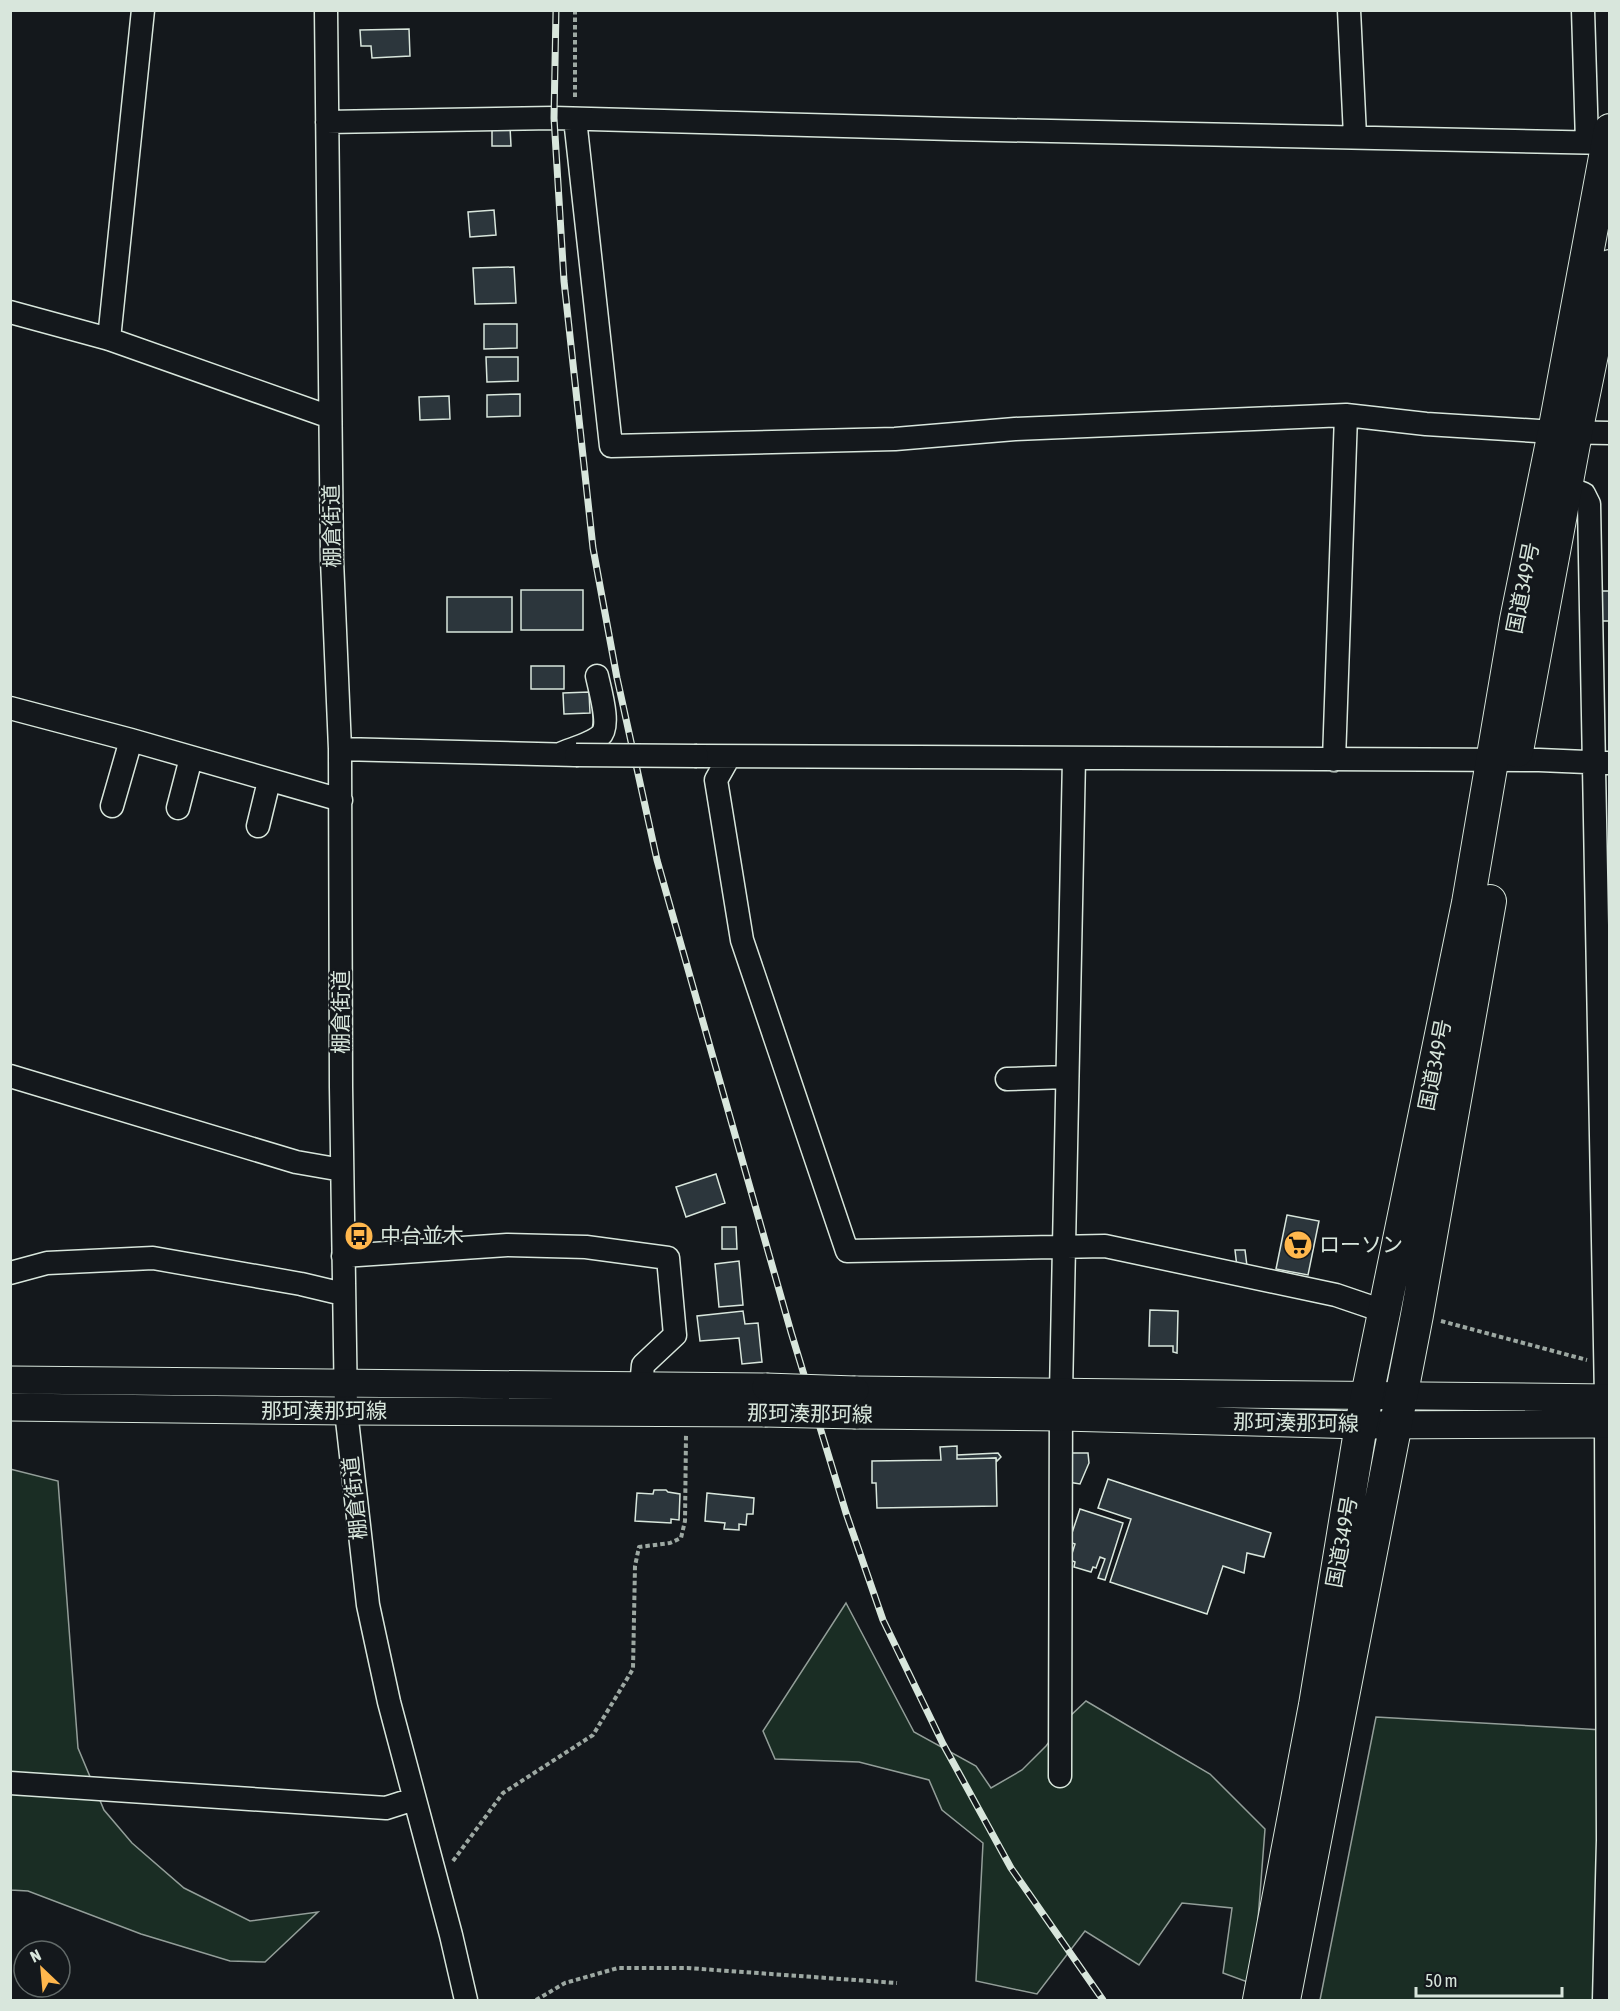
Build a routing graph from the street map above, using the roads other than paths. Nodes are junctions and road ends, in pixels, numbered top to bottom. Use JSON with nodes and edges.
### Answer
{"nodes":[{"id":1,"x":143,"y":10,"type":"edge"},
{"id":2,"x":326,"y":10,"type":"edge"},
{"id":3,"x":1349,"y":10,"type":"edge"},
{"id":4,"x":1583,"y":10,"type":"edge"},
{"id":5,"x":575,"y":119,"type":"junction"},
{"id":6,"x":327,"y":122,"type":"junction"},
{"id":7,"x":1355,"y":136,"type":"junction"},
{"id":8,"x":1603,"y":139,"type":"edge"},
{"id":9,"x":1610,"y":266,"type":"edge"},
{"id":10,"x":1605,"y":309,"type":"edge"},
{"id":11,"x":10,"y":312,"type":"edge"},
{"id":12,"x":109,"y":339,"type":"junction"},
{"id":13,"x":1346,"y":415,"type":"junction"},
{"id":14,"x":330,"y":417,"type":"junction"},
{"id":15,"x":1565,"y":433,"type":"junction"},
{"id":16,"x":1610,"y":433,"type":"edge"},
{"id":17,"x":1566,"y":487,"type":"junction"},
{"id":18,"x":597,"y":676,"type":"dead end"},
{"id":19,"x":10,"y":708,"type":"edge"},
{"id":20,"x":131,"y":740,"type":"junction"},
{"id":21,"x":340,"y":749,"type":"junction"},
{"id":22,"x":567,"y":754,"type":"junction"},
{"id":23,"x":729,"y":757,"type":"junction"},
{"id":24,"x":191,"y":758,"type":"junction"},
{"id":25,"x":1074,"y":758,"type":"junction"},
{"id":26,"x":1335,"y":760,"type":"junction"},
{"id":27,"x":1504,"y":761,"type":"junction"},
{"id":28,"x":1603,"y":762,"type":"edge"},
{"id":29,"x":269,"y":781,"type":"junction"},
{"id":30,"x":341,"y":800,"type":"junction"},
{"id":31,"x":112,"y":806,"type":"dead end"},
{"id":32,"x":178,"y":808,"type":"dead end"},
{"id":33,"x":258,"y":826,"type":"dead end"},
{"id":34,"x":10,"y":1076,"type":"edge"},
{"id":35,"x":1068,"y":1077,"type":"junction"},
{"id":36,"x":1007,"y":1079,"type":"dead end"},
{"id":37,"x":1605,"y":1156,"type":"edge"},
{"id":38,"x":342,"y":1170,"type":"junction"},
{"id":39,"x":1064,"y":1246,"type":"junction"},
{"id":40,"x":343,"y":1256,"type":"junction"},
{"id":41,"x":10,"y":1273,"type":"edge"},
{"id":42,"x":343,"y":1294,"type":"junction"},
{"id":43,"x":1386,"y":1312,"type":"junction"},
{"id":44,"x":10,"y":1380,"type":"edge"},
{"id":45,"x":345,"y":1383,"type":"junction"},
{"id":46,"x":641,"y":1386,"type":"junction"},
{"id":47,"x":1367,"y":1394,"type":"junction"},
{"id":48,"x":1402,"y":1394,"type":"junction"},
{"id":49,"x":1608,"y":1398,"type":"edge"},
{"id":50,"x":765,"y":1400,"type":"junction"},
{"id":51,"x":1062,"y":1405,"type":"junction"},
{"id":52,"x":10,"y":1407,"type":"edge"},
{"id":53,"x":346,"y":1411,"type":"junction"},
{"id":54,"x":1395,"y":1424,"type":"junction"},
{"id":55,"x":1608,"y":1424,"type":"edge"},
{"id":56,"x":1362,"y":1425,"type":"junction"},
{"id":57,"x":1609,"y":1485,"type":"edge"},
{"id":58,"x":1060,"y":1776,"type":"dead end"},
{"id":59,"x":10,"y":1783,"type":"edge"},
{"id":60,"x":414,"y":1799,"type":"junction"},
{"id":61,"x":1609,"y":1840,"type":"edge"},
{"id":62,"x":466,"y":2001,"type":"edge"},
{"id":63,"x":1259,"y":2001,"type":"edge"},
{"id":64,"x":1284,"y":2001,"type":"edge"},
{"id":65,"x":1604,"y":2001,"type":"edge"}],
"edges":[{"from":1,"to":12,"type":"street"},
{"from":2,"to":6,"type":"street","name":"棚倉街道"},
{"from":3,"to":7,"type":"street"},
{"from":4,"to":8,"type":"street"},
{"from":5,"to":6,"type":"street"},
{"from":5,"to":7,"type":"street"},
{"from":5,"to":13,"type":"street"},
{"from":6,"to":14,"type":"street","name":"棚倉街道"},
{"from":7,"to":8,"type":"street"},
{"from":8,"to":15,"type":"highway","name":"国道349号"},
{"from":9,"to":10,"type":"highway","name":"国道349号"},
{"from":10,"to":15,"type":"highway","name":"国道349号"},
{"from":11,"to":12,"type":"street"},
{"from":12,"to":14,"type":"street"},
{"from":13,"to":15,"type":"street"},
{"from":13,"to":26,"type":"street"},
{"from":14,"to":21,"type":"street","name":"棚倉街道"},
{"from":15,"to":16,"type":"street"},
{"from":15,"to":17,"type":"highway","name":"国道349号"},
{"from":15,"to":27,"type":"highway","name":"国道349号"},
{"from":17,"to":27,"type":"highway","name":"国道349号"},
{"from":17,"to":28,"type":"street"},
{"from":18,"to":22,"type":"street"},
{"from":19,"to":20,"type":"street"},
{"from":20,"to":24,"type":"street"},
{"from":20,"to":31,"type":"street"},
{"from":21,"to":22,"type":"street"},
{"from":21,"to":30,"type":"street","name":"棚倉街道"},
{"from":22,"to":23,"type":"street","bridge":true},
{"from":23,"to":25,"type":"street"},
{"from":23,"to":39,"type":"street"},
{"from":24,"to":29,"type":"street"},
{"from":24,"to":32,"type":"street"},
{"from":25,"to":26,"type":"street"},
{"from":25,"to":35,"type":"street"},
{"from":26,"to":27,"type":"street"},
{"from":27,"to":28,"type":"street"},
{"from":27,"to":43,"type":"highway","name":"国道349号"},
{"from":27,"to":48,"type":"highway","name":"国道349号"},
{"from":28,"to":37,"type":"street"},
{"from":29,"to":30,"type":"street"},
{"from":29,"to":33,"type":"street"},
{"from":30,"to":38,"type":"street","name":"棚倉街道"},
{"from":34,"to":38,"type":"street"},
{"from":35,"to":36,"type":"street"},
{"from":35,"to":39,"type":"street"},
{"from":37,"to":49,"type":"street"},
{"from":38,"to":40,"type":"street","name":"棚倉街道"},
{"from":39,"to":43,"type":"street"},
{"from":39,"to":51,"type":"street"},
{"from":40,"to":42,"type":"street","name":"棚倉街道"},
{"from":40,"to":46,"type":"street"},
{"from":41,"to":42,"type":"street"},
{"from":42,"to":45,"type":"street","name":"棚倉街道"},
{"from":43,"to":47,"type":"highway","name":"国道349号"},
{"from":44,"to":45,"type":"main road","name":"那珂湊那珂線"},
{"from":45,"to":46,"type":"main road","name":"那珂湊那珂線"},
{"from":45,"to":53,"type":"street","name":"棚倉街道"},
{"from":46,"to":50,"type":"main road","name":"那珂湊那珂線"},
{"from":47,"to":48,"type":"main road","name":"那珂湊那珂線"},
{"from":47,"to":51,"type":"main road","name":"那珂湊那珂線"},
{"from":47,"to":56,"type":"highway","name":"国道349号"},
{"from":48,"to":49,"type":"main road","name":"那珂湊那珂線"},
{"from":48,"to":54,"type":"highway","name":"国道349号"},
{"from":50,"to":51,"type":"main road","name":"那珂湊那珂線","bridge":true},
{"from":50,"to":53,"type":"main road","name":"那珂湊那珂線"},
{"from":51,"to":56,"type":"main road","name":"那珂湊那珂線"},
{"from":51,"to":58,"type":"street"},
{"from":52,"to":53,"type":"main road","name":"那珂湊那珂線"},
{"from":53,"to":60,"type":"street","name":"棚倉街道"},
{"from":54,"to":55,"type":"main road","name":"那珂湊那珂線"},
{"from":54,"to":56,"type":"main road","name":"那珂湊那珂線"},
{"from":54,"to":64,"type":"highway","name":"国道349号"},
{"from":55,"to":57,"type":"street"},
{"from":56,"to":63,"type":"highway","name":"国道349号"},
{"from":57,"to":61,"type":"street"},
{"from":59,"to":60,"type":"street"},
{"from":60,"to":62,"type":"street","name":"棚倉街道"},
{"from":61,"to":65,"type":"street"}]}
